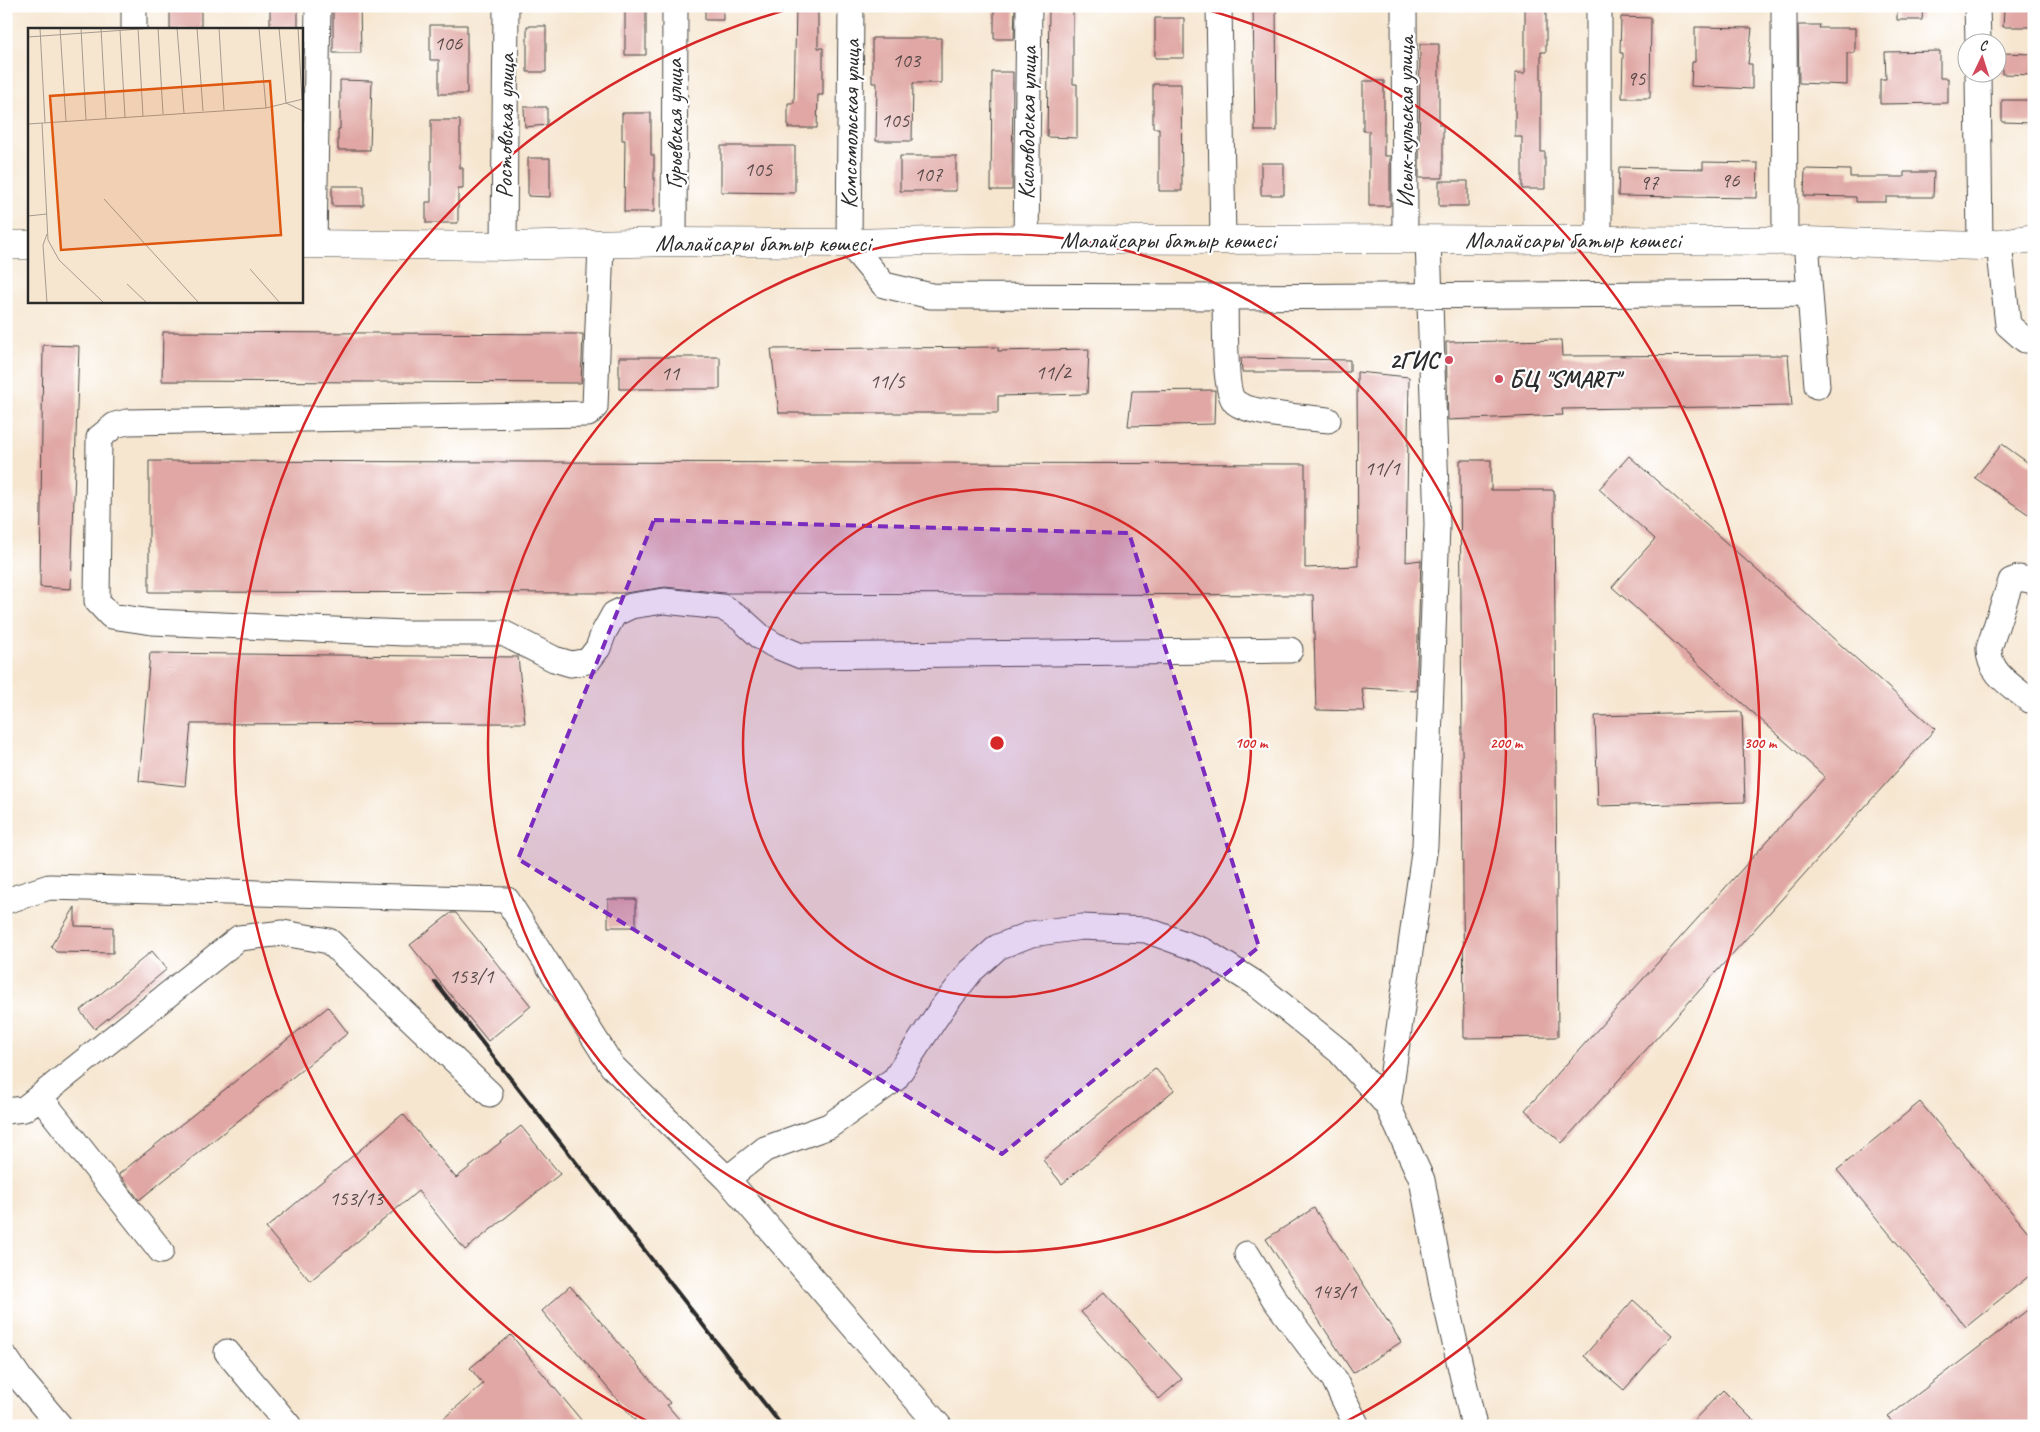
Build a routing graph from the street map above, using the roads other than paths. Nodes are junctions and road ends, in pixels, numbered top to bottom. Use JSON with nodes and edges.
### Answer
{"nodes":[{"id":1,"x":134,"y":6,"type":"edge"},
{"id":2,"x":318,"y":6,"type":"edge"},
{"id":3,"x":506,"y":6,"type":"edge"},
{"id":4,"x":675,"y":6,"type":"edge"},
{"id":5,"x":851,"y":6,"type":"edge"},
{"id":6,"x":1029,"y":6,"type":"edge"},
{"id":7,"x":1219,"y":6,"type":"edge"},
{"id":8,"x":1404,"y":6,"type":"edge"},
{"id":9,"x":1599,"y":6,"type":"edge"},
{"id":10,"x":1784,"y":6,"type":"edge"},
{"id":11,"x":1978,"y":6,"type":"edge"},
{"id":12,"x":134,"y":28,"type":"edge"},
{"id":13,"x":1978,"y":32,"type":"edge"},
{"id":14,"x":1979,"y":82,"type":"edge"},
{"id":15,"x":2034,"y":238,"type":"edge"},
{"id":16,"x":1026,"y":239,"type":"junction"},
{"id":17,"x":1416,"y":239,"type":"junction"},
{"id":18,"x":1599,"y":239,"type":"junction"},
{"id":19,"x":1222,"y":240,"type":"junction"},
{"id":20,"x":1796,"y":241,"type":"junction"},
{"id":21,"x":674,"y":242,"type":"junction"},
{"id":22,"x":849,"y":243,"type":"junction"},
{"id":23,"x":308,"y":244,"type":"edge"},
{"id":24,"x":601,"y":244,"type":"junction"},
{"id":25,"x":6,"y":245,"type":"edge"},
{"id":26,"x":28,"y":245,"type":"edge"},
{"id":27,"x":1990,"y":245,"type":"junction"},
{"id":28,"x":504,"y":246,"type":"junction"},
{"id":29,"x":1810,"y":293,"type":"junction"},
{"id":30,"x":1429,"y":295,"type":"junction"},
{"id":31,"x":1225,"y":297,"type":"junction"},
{"id":32,"x":2034,"y":339,"type":"edge"},
{"id":33,"x":1817,"y":386,"type":"dead end"},
{"id":34,"x":1328,"y":420,"type":"dead end"},
{"id":35,"x":2034,"y":582,"type":"edge"},
{"id":36,"x":1290,"y":650,"type":"dead end"},
{"id":37,"x":2034,"y":700,"type":"edge"},
{"id":38,"x":6,"y":901,"type":"edge"},
{"id":39,"x":490,"y":1094,"type":"dead end"},
{"id":40,"x":40,"y":1097,"type":"junction"},
{"id":41,"x":1388,"y":1106,"type":"junction"},
{"id":42,"x":6,"y":1111,"type":"edge"},
{"id":43,"x":727,"y":1179,"type":"junction"},
{"id":44,"x":161,"y":1251,"type":"dead end"},
{"id":45,"x":1247,"y":1254,"type":"dead end"},
{"id":46,"x":227,"y":1352,"type":"dead end"},
{"id":47,"x":6,"y":1358,"type":"edge"},
{"id":48,"x":60,"y":1426,"type":"edge"},
{"id":49,"x":288,"y":1426,"type":"edge"},
{"id":50,"x":939,"y":1426,"type":"edge"},
{"id":51,"x":1357,"y":1426,"type":"edge"},
{"id":52,"x":1474,"y":1426,"type":"edge"}],
"edges":[{"from":1,"to":12,"type":"street"},
{"from":2,"to":23,"type":"street"},
{"from":3,"to":28,"type":"street","name":"Ростовская улица"},
{"from":4,"to":21,"type":"street","name":"Гурьевская улица"},
{"from":5,"to":22,"type":"street","name":"Комсомольская улица"},
{"from":6,"to":16,"type":"street","name":"Кисловодская улица"},
{"from":7,"to":19,"type":"street"},
{"from":8,"to":17,"type":"street","name":"Исык-кульская улица"},
{"from":9,"to":18,"type":"street"},
{"from":10,"to":20,"type":"street"},
{"from":11,"to":13,"type":"street"},
{"from":14,"to":27,"type":"street"},
{"from":15,"to":27,"type":"main road","name":"Малайсары батыр көшесі"},
{"from":16,"to":19,"type":"main road","name":"Малайсары батыр көшесі"},
{"from":16,"to":22,"type":"main road","name":"Малайсары батыр көшесі"},
{"from":17,"to":18,"type":"main road","name":"Малайсары батыр көшесі"},
{"from":17,"to":19,"type":"main road","name":"Малайсары батыр көшесі"},
{"from":17,"to":30,"type":"street","name":"Исык-кульская улица"},
{"from":18,"to":20,"type":"main road","name":"Малайсары батыр көшесі"},
{"from":20,"to":27,"type":"main road","name":"Малайсары батыр көшесі"},
{"from":20,"to":29,"type":"street"},
{"from":21,"to":22,"type":"main road","name":"Малайсары батыр көшесі"},
{"from":21,"to":24,"type":"main road","name":"Малайсары батыр көшесі"},
{"from":22,"to":31,"type":"street"},
{"from":23,"to":28,"type":"main road","name":"Малайсары батыр көшесі"},
{"from":24,"to":28,"type":"main road","name":"Малайсары батыр көшесі"},
{"from":24,"to":36,"type":"street"},
{"from":25,"to":26,"type":"main road"},
{"from":27,"to":32,"type":"street"},
{"from":29,"to":30,"type":"street"},
{"from":29,"to":33,"type":"street"},
{"from":30,"to":31,"type":"street"},
{"from":30,"to":41,"type":"street","name":"Исык-кульская улица"},
{"from":31,"to":34,"type":"street"},
{"from":35,"to":37,"type":"street"},
{"from":38,"to":43,"type":"street"},
{"from":39,"to":40,"type":"street"},
{"from":40,"to":42,"type":"street"},
{"from":40,"to":44,"type":"street"},
{"from":41,"to":43,"type":"street"},
{"from":41,"to":52,"type":"street"},
{"from":43,"to":50,"type":"street"},
{"from":45,"to":51,"type":"street"},
{"from":46,"to":49,"type":"street"},
{"from":47,"to":48,"type":"street"}]}
